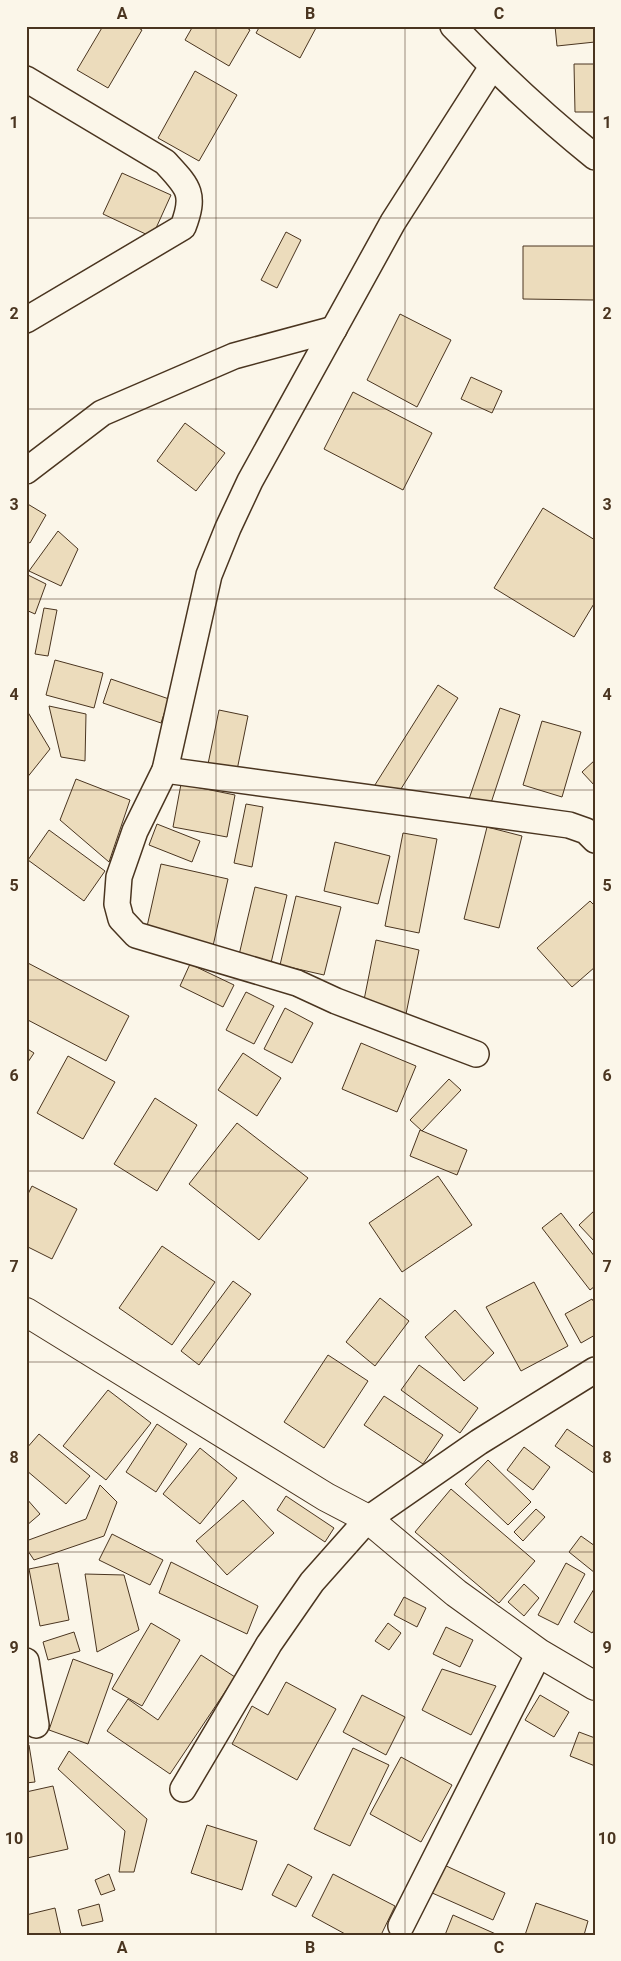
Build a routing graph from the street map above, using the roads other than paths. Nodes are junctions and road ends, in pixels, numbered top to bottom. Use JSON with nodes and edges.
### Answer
{"nodes":[{"id":1,"x":453,"y":26,"type":"edge"},
{"id":2,"x":492,"y":67,"type":"junction"},
{"id":3,"x":26,"y":78,"type":"edge"},
{"id":4,"x":595,"y":157,"type":"edge"},
{"id":5,"x":26,"y":320,"type":"edge"},
{"id":6,"x":334,"y":329,"type":"junction"},
{"id":7,"x":26,"y":471,"type":"edge"},
{"id":8,"x":165,"y":770,"type":"junction"},
{"id":9,"x":595,"y":840,"type":"edge"},
{"id":10,"x":476,"y":1054,"type":"dead end"},
{"id":11,"x":26,"y":1312,"type":"edge"},
{"id":12,"x":595,"y":1370,"type":"edge"},
{"id":13,"x":368,"y":1519,"type":"junction"},
{"id":14,"x":539,"y":1653,"type":"junction"},
{"id":15,"x":26,"y":1661,"type":"edge"},
{"id":16,"x":595,"y":1686,"type":"edge"},
{"id":17,"x":36,"y":1725,"type":"dead end"},
{"id":18,"x":183,"y":1789,"type":"dead end"},
{"id":19,"x":402,"y":1926,"type":"dead end"}],
"edges":[{"from":1,"to":2,"type":"street"},
{"from":2,"to":4,"type":"street"},
{"from":2,"to":6,"type":"street"},
{"from":3,"to":5,"type":"street"},
{"from":6,"to":7,"type":"street"},
{"from":6,"to":8,"type":"street"},
{"from":8,"to":9,"type":"street"},
{"from":8,"to":10,"type":"street"},
{"from":11,"to":13,"type":"street"},
{"from":12,"to":13,"type":"street"},
{"from":13,"to":14,"type":"street"},
{"from":13,"to":18,"type":"street"},
{"from":14,"to":16,"type":"street"},
{"from":14,"to":19,"type":"street"},
{"from":15,"to":17,"type":"street"}]}
